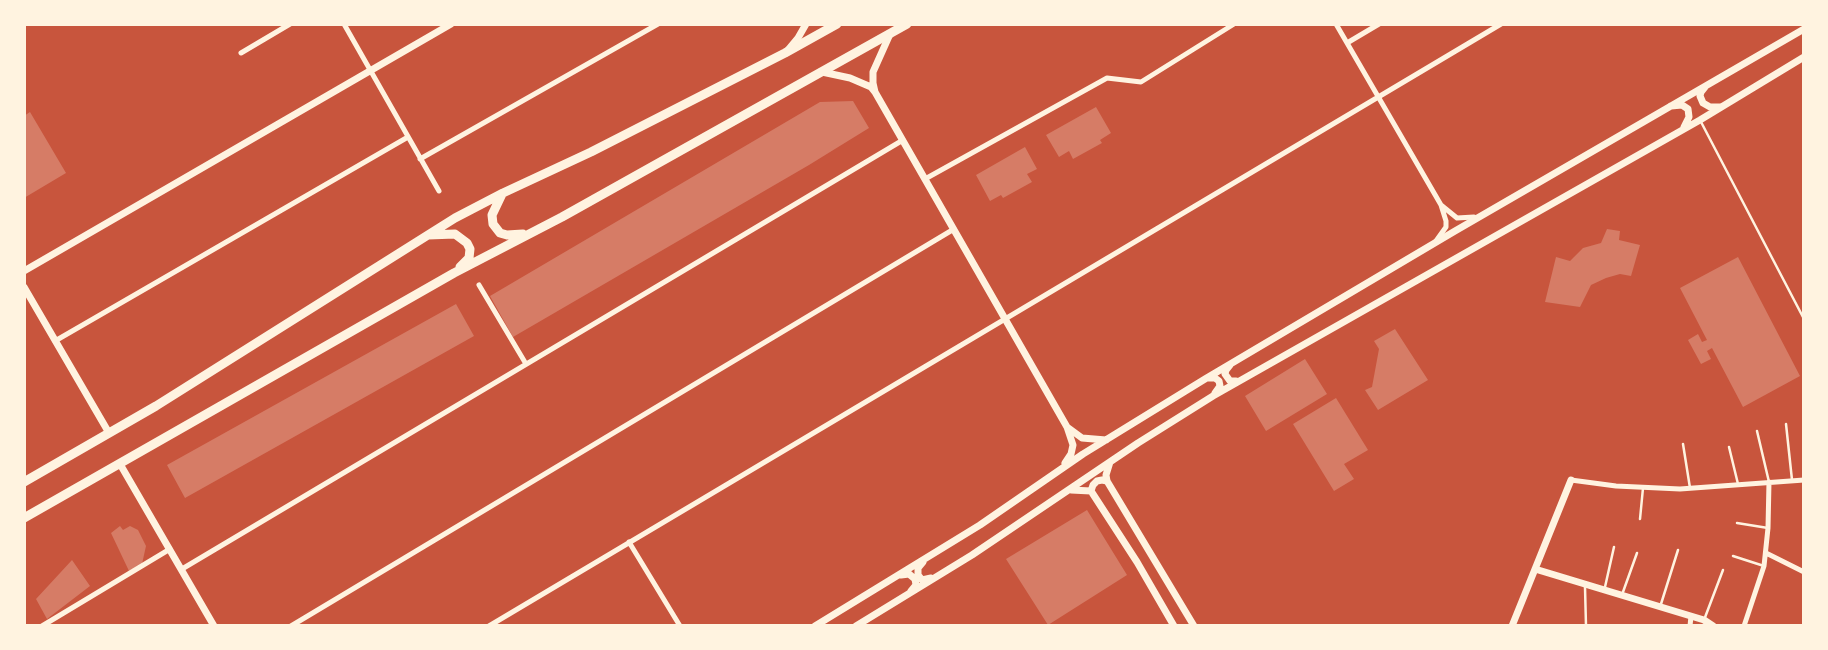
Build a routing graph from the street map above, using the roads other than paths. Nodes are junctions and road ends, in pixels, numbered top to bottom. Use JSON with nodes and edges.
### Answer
{"nodes":[{"id":1,"x":290,"y":24,"type":"edge"},
{"id":2,"x":344,"y":24,"type":"edge"},
{"id":3,"x":452,"y":24,"type":"edge"},
{"id":4,"x":657,"y":24,"type":"edge"},
{"id":5,"x":806,"y":24,"type":"edge"},
{"id":6,"x":837,"y":24,"type":"edge"},
{"id":7,"x":907,"y":24,"type":"edge"},
{"id":8,"x":1234,"y":24,"type":"edge"},
{"id":9,"x":1336,"y":24,"type":"edge"},
{"id":10,"x":1379,"y":24,"type":"edge"},
{"id":11,"x":1501,"y":24,"type":"edge"},
{"id":12,"x":1804,"y":29,"type":"edge"},
{"id":13,"x":891,"y":34,"type":"junction"},
{"id":14,"x":1347,"y":43,"type":"junction"},
{"id":15,"x":242,"y":53,"type":"dead end"},
{"id":16,"x":785,"y":53,"type":"junction"},
{"id":17,"x":1804,"y":57,"type":"edge"},
{"id":18,"x":370,"y":71,"type":"junction"},
{"id":19,"x":822,"y":72,"type":"junction"},
{"id":20,"x":1708,"y":84,"type":"junction"},
{"id":21,"x":876,"y":92,"type":"junction"},
{"id":22,"x":1378,"y":97,"type":"junction"},
{"id":23,"x":1669,"y":107,"type":"junction"},
{"id":24,"x":1722,"y":107,"type":"junction"},
{"id":25,"x":1700,"y":120,"type":"junction"},
{"id":26,"x":1678,"y":132,"type":"junction"},
{"id":27,"x":408,"y":137,"type":"junction"},
{"id":28,"x":903,"y":140,"type":"junction"},
{"id":29,"x":420,"y":159,"type":"junction"},
{"id":30,"x":925,"y":179,"type":"junction"},
{"id":31,"x":439,"y":191,"type":"dead end"},
{"id":32,"x":503,"y":193,"type":"junction"},
{"id":33,"x":1441,"y":205,"type":"junction"},
{"id":34,"x":1481,"y":216,"type":"junction"},
{"id":35,"x":954,"y":229,"type":"junction"},
{"id":36,"x":530,"y":233,"type":"junction"},
{"id":37,"x":428,"y":235,"type":"junction"},
{"id":38,"x":1433,"y":244,"type":"junction"},
{"id":39,"x":24,"y":271,"type":"edge"},
{"id":40,"x":454,"y":274,"type":"junction"},
{"id":41,"x":479,"y":285,"type":"dead end"},
{"id":42,"x":24,"y":287,"type":"edge"},
{"id":43,"x":1005,"y":318,"type":"junction"},
{"id":44,"x":1804,"y":319,"type":"edge"},
{"id":45,"x":55,"y":341,"type":"junction"},
{"id":46,"x":1233,"y":362,"type":"junction"},
{"id":47,"x":526,"y":364,"type":"junction"},
{"id":48,"x":1205,"y":379,"type":"junction"},
{"id":49,"x":1240,"y":381,"type":"junction"},
{"id":50,"x":1213,"y":396,"type":"junction"},
{"id":51,"x":1786,"y":424,"type":"dead end"},
{"id":52,"x":1067,"y":426,"type":"junction"},
{"id":53,"x":1757,"y":431,"type":"dead end"},
{"id":54,"x":108,"y":433,"type":"junction"},
{"id":55,"x":1106,"y":440,"type":"junction"},
{"id":56,"x":1683,"y":444,"type":"dead end"},
{"id":57,"x":1729,"y":447,"type":"dead end"},
{"id":58,"x":1110,"y":462,"type":"junction"},
{"id":59,"x":120,"y":464,"type":"junction"},
{"id":60,"x":1060,"y":470,"type":"junction"},
{"id":61,"x":1572,"y":480,"type":"joint"},
{"id":62,"x":1804,"y":480,"type":"edge"},
{"id":63,"x":1107,"y":481,"type":"junction"},
{"id":64,"x":1792,"y":481,"type":"junction"},
{"id":65,"x":24,"y":482,"type":"edge"},
{"id":66,"x":1769,"y":482,"type":"junction"},
{"id":67,"x":1738,"y":484,"type":"junction"},
{"id":68,"x":1643,"y":488,"type":"junction"},
{"id":69,"x":1690,"y":488,"type":"junction"},
{"id":70,"x":1070,"y":490,"type":"junction"},
{"id":71,"x":1091,"y":491,"type":"junction"},
{"id":72,"x":24,"y":518,"type":"edge"},
{"id":73,"x":1640,"y":519,"type":"dead end"},
{"id":74,"x":1737,"y":523,"type":"dead end"},
{"id":75,"x":1768,"y":528,"type":"junction"},
{"id":76,"x":629,"y":542,"type":"junction"},
{"id":77,"x":1614,"y":547,"type":"dead end"},
{"id":78,"x":170,"y":549,"type":"junction"},
{"id":79,"x":1678,"y":550,"type":"dead end"},
{"id":80,"x":1150,"y":552,"type":"junction"},
{"id":81,"x":1766,"y":552,"type":"junction"},
{"id":82,"x":1637,"y":553,"type":"dead end"},
{"id":83,"x":1733,"y":556,"type":"dead end"},
{"id":84,"x":926,"y":558,"type":"junction"},
{"id":85,"x":1137,"y":562,"type":"junction"},
{"id":86,"x":1764,"y":566,"type":"junction"},
{"id":87,"x":182,"y":569,"type":"junction"},
{"id":88,"x":1535,"y":569,"type":"junction"},
{"id":89,"x":1723,"y":570,"type":"dead end"},
{"id":90,"x":1804,"y":572,"type":"edge"},
{"id":91,"x":898,"y":575,"type":"junction"},
{"id":92,"x":937,"y":576,"type":"junction"},
{"id":93,"x":1585,"y":584,"type":"junction"},
{"id":94,"x":1604,"y":590,"type":"junction"},
{"id":95,"x":908,"y":594,"type":"junction"},
{"id":96,"x":1622,"y":596,"type":"junction"},
{"id":97,"x":1660,"y":607,"type":"junction"},
{"id":98,"x":1691,"y":616,"type":"junction"},
{"id":99,"x":1704,"y":620,"type":"junction"},
{"id":100,"x":42,"y":625,"type":"edge"},
{"id":101,"x":214,"y":625,"type":"edge"},
{"id":102,"x":291,"y":625,"type":"edge"},
{"id":103,"x":489,"y":625,"type":"edge"},
{"id":104,"x":680,"y":625,"type":"edge"},
{"id":105,"x":815,"y":625,"type":"edge"},
{"id":106,"x":856,"y":625,"type":"edge"},
{"id":107,"x":1174,"y":625,"type":"edge"},
{"id":108,"x":1194,"y":625,"type":"edge"},
{"id":109,"x":1513,"y":625,"type":"edge"},
{"id":110,"x":1586,"y":625,"type":"edge"},
{"id":111,"x":1690,"y":625,"type":"edge"},
{"id":112,"x":1713,"y":625,"type":"edge"},
{"id":113,"x":1744,"y":625,"type":"edge"}],
"edges":[{"from":1,"to":15,"type":"street"},
{"from":2,"to":18,"type":"street"},
{"from":3,"to":18,"type":"street"},
{"from":4,"to":29,"type":"street"},
{"from":5,"to":16,"type":"street"},
{"from":6,"to":16,"type":"main road"},
{"from":7,"to":13,"type":"main road"},
{"from":8,"to":30,"type":"street"},
{"from":9,"to":14,"type":"street"},
{"from":10,"to":14,"type":"street"},
{"from":11,"to":22,"type":"street"},
{"from":12,"to":20,"type":"street"},
{"from":13,"to":19,"type":"main road"},
{"from":13,"to":21,"type":"street"},
{"from":14,"to":22,"type":"street"},
{"from":16,"to":32,"type":"main road"},
{"from":17,"to":24,"type":"street"},
{"from":18,"to":27,"type":"street"},
{"from":18,"to":39,"type":"street"},
{"from":19,"to":21,"type":"street"},
{"from":19,"to":36,"type":"main road"},
{"from":20,"to":23,"type":"street"},
{"from":20,"to":24,"type":"street"},
{"from":21,"to":28,"type":"street"},
{"from":22,"to":33,"type":"street"},
{"from":22,"to":43,"type":"street"},
{"from":23,"to":26,"type":"street"},
{"from":23,"to":34,"type":"street"},
{"from":24,"to":25,"type":"street"},
{"from":25,"to":26,"type":"street"},
{"from":25,"to":44,"type":"lane"},
{"from":26,"to":49,"type":"street"},
{"from":27,"to":29,"type":"street"},
{"from":27,"to":45,"type":"street"},
{"from":28,"to":30,"type":"street"},
{"from":28,"to":47,"type":"street"},
{"from":29,"to":31,"type":"street"},
{"from":30,"to":35,"type":"street"},
{"from":32,"to":36,"type":"main road"},
{"from":32,"to":37,"type":"main road"},
{"from":33,"to":34,"type":"street"},
{"from":33,"to":38,"type":"street"},
{"from":34,"to":38,"type":"street"},
{"from":35,"to":43,"type":"street"},
{"from":35,"to":102,"type":"street"},
{"from":36,"to":40,"type":"main road"},
{"from":37,"to":40,"type":"main road"},
{"from":37,"to":54,"type":"main road"},
{"from":38,"to":46,"type":"street"},
{"from":40,"to":59,"type":"main road"},
{"from":41,"to":47,"type":"street"},
{"from":42,"to":45,"type":"street"},
{"from":43,"to":52,"type":"street"},
{"from":43,"to":76,"type":"street"},
{"from":45,"to":54,"type":"street"},
{"from":46,"to":48,"type":"street"},
{"from":46,"to":49,"type":"street"},
{"from":47,"to":87,"type":"street"},
{"from":48,"to":50,"type":"street"},
{"from":48,"to":55,"type":"street"},
{"from":49,"to":50,"type":"street"},
{"from":50,"to":58,"type":"street"},
{"from":51,"to":64,"type":"lane"},
{"from":52,"to":55,"type":"street"},
{"from":52,"to":60,"type":"street"},
{"from":53,"to":66,"type":"lane"},
{"from":54,"to":65,"type":"main road"},
{"from":55,"to":60,"type":"street"},
{"from":56,"to":69,"type":"lane"},
{"from":57,"to":67,"type":"lane"},
{"from":58,"to":63,"type":"street"},
{"from":58,"to":70,"type":"street"},
{"from":59,"to":72,"type":"main road"},
{"from":59,"to":78,"type":"street"},
{"from":60,"to":84,"type":"street"},
{"from":61,"to":68,"type":"street"},
{"from":61,"to":88,"type":"street"},
{"from":62,"to":64,"type":"street"},
{"from":63,"to":71,"type":"street"},
{"from":63,"to":80,"type":"street"},
{"from":64,"to":66,"type":"street"},
{"from":66,"to":67,"type":"street"},
{"from":66,"to":75,"type":"street"},
{"from":67,"to":69,"type":"street"},
{"from":68,"to":69,"type":"street"},
{"from":68,"to":73,"type":"lane"},
{"from":70,"to":71,"type":"street"},
{"from":70,"to":92,"type":"street"},
{"from":71,"to":85,"type":"street"},
{"from":74,"to":75,"type":"lane"},
{"from":75,"to":81,"type":"street"},
{"from":76,"to":103,"type":"street"},
{"from":76,"to":104,"type":"street"},
{"from":77,"to":94,"type":"lane"},
{"from":78,"to":87,"type":"street"},
{"from":78,"to":100,"type":"street"},
{"from":79,"to":97,"type":"lane"},
{"from":80,"to":85,"type":"street"},
{"from":80,"to":108,"type":"street"},
{"from":81,"to":86,"type":"street"},
{"from":81,"to":90,"type":"street"},
{"from":82,"to":96,"type":"lane"},
{"from":83,"to":86,"type":"lane"},
{"from":84,"to":91,"type":"street"},
{"from":84,"to":92,"type":"street"},
{"from":85,"to":107,"type":"street"},
{"from":86,"to":113,"type":"street"},
{"from":87,"to":101,"type":"street"},
{"from":88,"to":93,"type":"street"},
{"from":88,"to":109,"type":"street"},
{"from":89,"to":99,"type":"lane"},
{"from":91,"to":95,"type":"street"},
{"from":91,"to":105,"type":"street"},
{"from":92,"to":95,"type":"street"},
{"from":93,"to":94,"type":"street"},
{"from":93,"to":110,"type":"lane"},
{"from":94,"to":96,"type":"street"},
{"from":95,"to":106,"type":"street"},
{"from":96,"to":97,"type":"street"},
{"from":97,"to":98,"type":"street"},
{"from":98,"to":99,"type":"street"},
{"from":98,"to":111,"type":"street"},
{"from":99,"to":112,"type":"street"}]}
